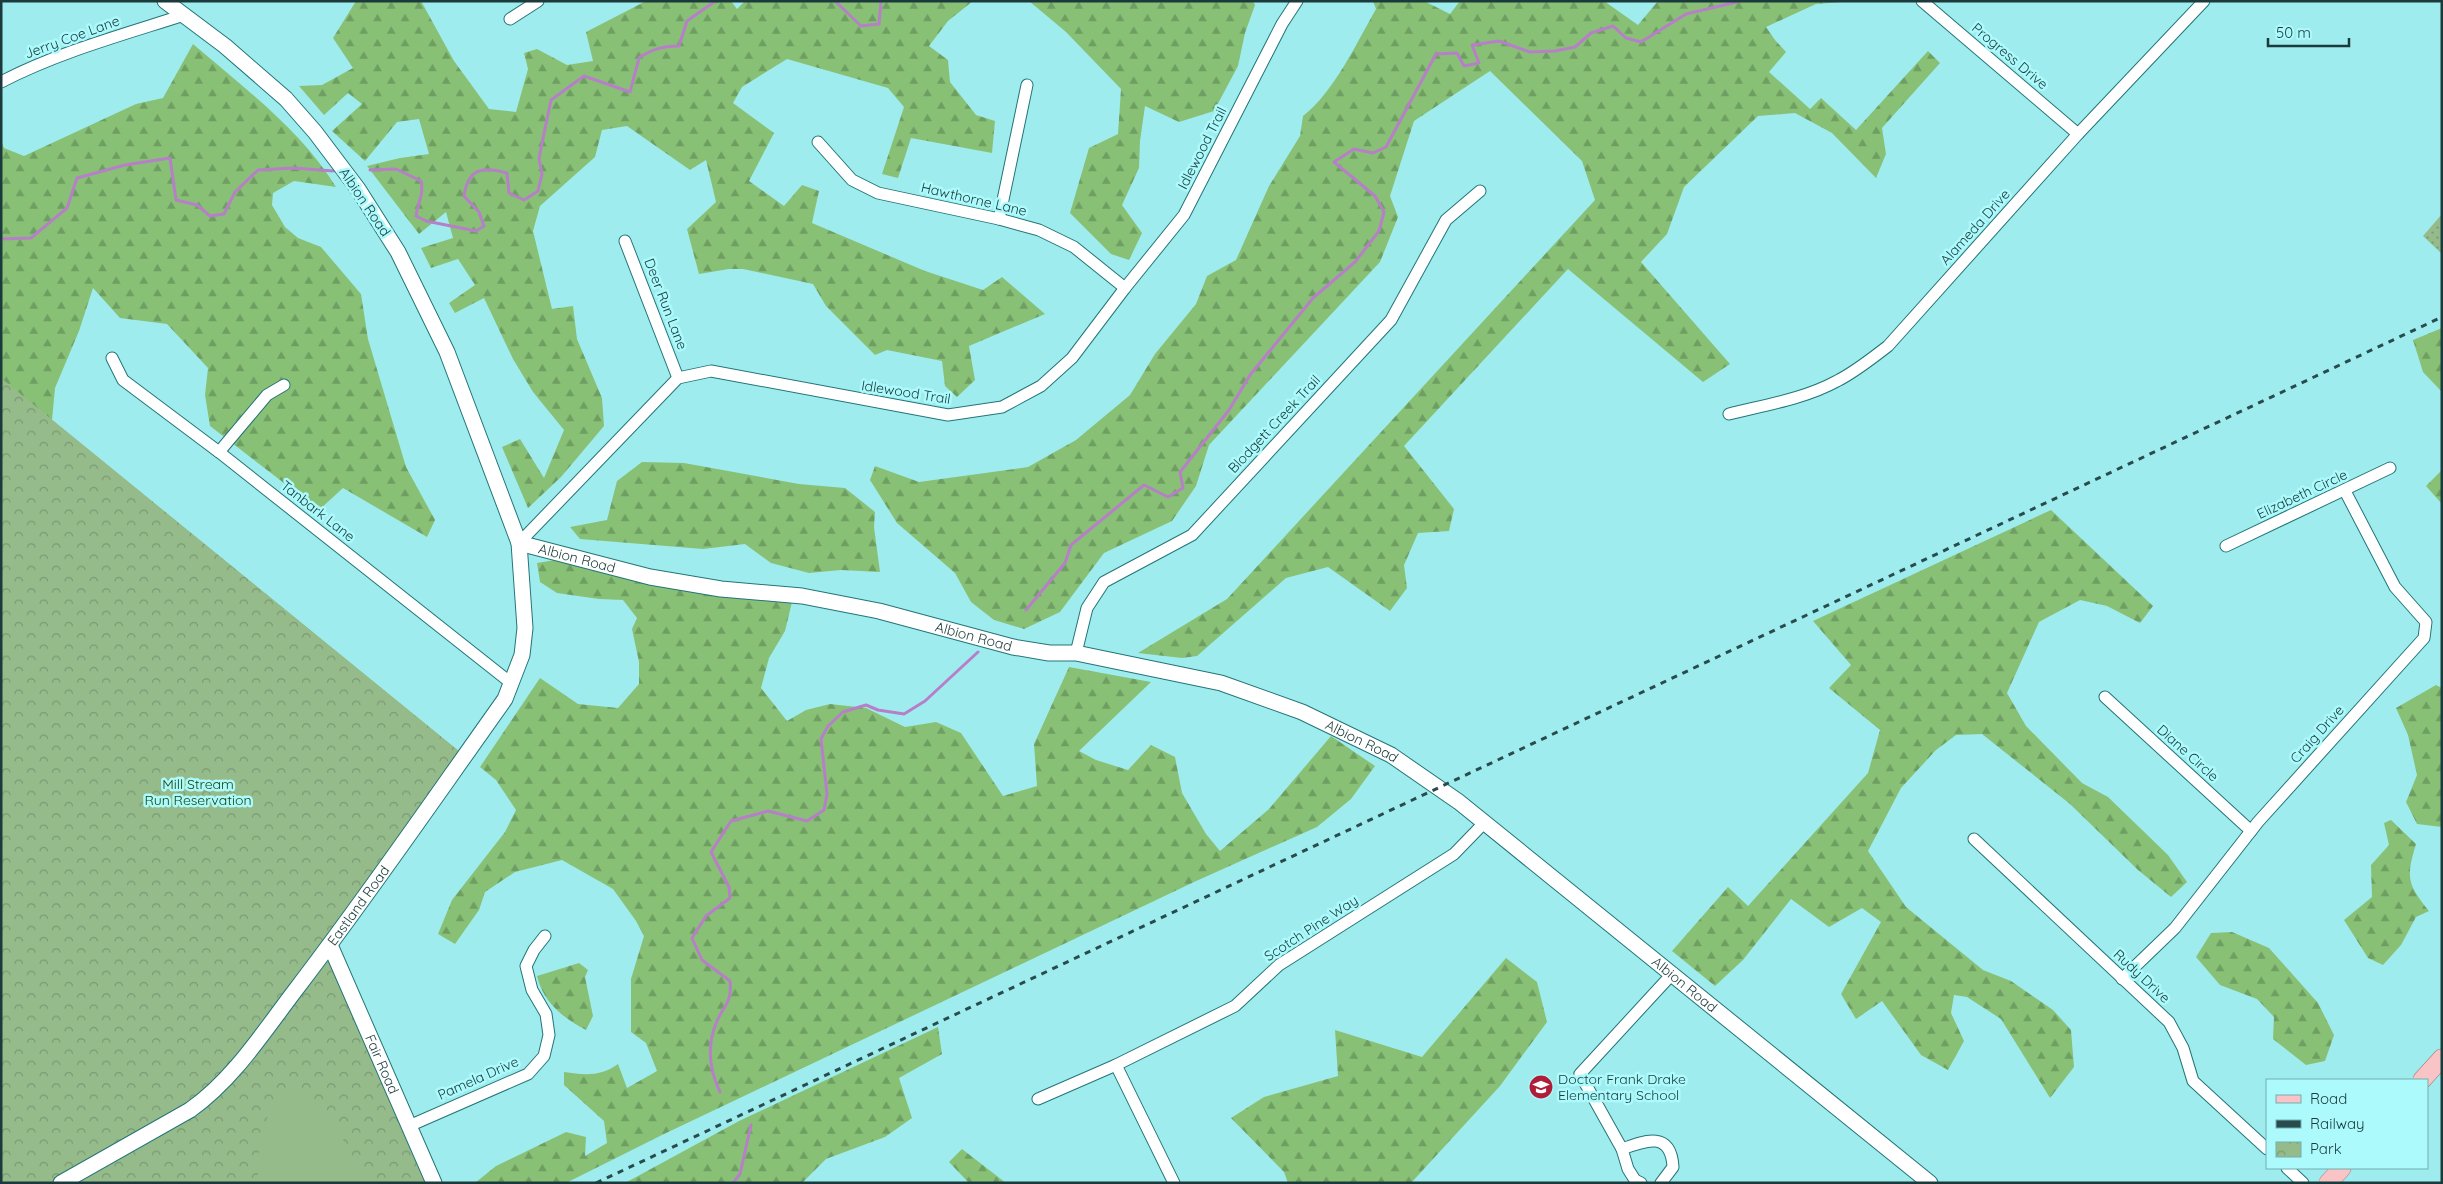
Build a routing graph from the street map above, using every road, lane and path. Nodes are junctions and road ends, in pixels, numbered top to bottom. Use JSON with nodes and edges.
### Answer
{"nodes":[{"id":1,"x":165,"y":1,"type":"edge"},
{"id":2,"x":538,"y":1,"type":"edge"},
{"id":3,"x":1297,"y":1,"type":"edge"},
{"id":4,"x":1922,"y":1,"type":"edge"},
{"id":5,"x":2204,"y":1,"type":"edge"},
{"id":6,"x":184,"y":15,"type":"junction"},
{"id":7,"x":510,"y":19,"type":"dead end"},
{"id":8,"x":1,"y":82,"type":"edge"},
{"id":9,"x":1027,"y":85,"type":"dead end"},
{"id":10,"x":2078,"y":134,"type":"junction"},
{"id":11,"x":818,"y":142,"type":"dead end"},
{"id":12,"x":1480,"y":192,"type":"dead end"},
{"id":13,"x":999,"y":219,"type":"junction"},
{"id":14,"x":625,"y":242,"type":"dead end"},
{"id":15,"x":1125,"y":288,"type":"junction"},
{"id":16,"x":112,"y":358,"type":"dead end"},
{"id":17,"x":678,"y":378,"type":"junction"},
{"id":18,"x":284,"y":385,"type":"dead end"},
{"id":19,"x":1729,"y":414,"type":"dead end"},
{"id":20,"x":219,"y":452,"type":"junction"},
{"id":21,"x":2390,"y":468,"type":"dead end"},
{"id":22,"x":2345,"y":491,"type":"junction"},
{"id":23,"x":519,"y":543,"type":"junction"},
{"id":24,"x":2226,"y":546,"type":"dead end"},
{"id":25,"x":1076,"y":653,"type":"junction"},
{"id":26,"x":511,"y":683,"type":"junction"},
{"id":27,"x":2105,"y":697,"type":"dead end"},
{"id":28,"x":1485,"y":822,"type":"junction"},
{"id":29,"x":2251,"y":830,"type":"junction"},
{"id":30,"x":1974,"y":840,"type":"dead end"},
{"id":31,"x":545,"y":936,"type":"dead end"},
{"id":32,"x":330,"y":945,"type":"junction"},
{"id":33,"x":1673,"y":973,"type":"junction"},
{"id":34,"x":2122,"y":979,"type":"junction"},
{"id":35,"x":2442,"y":1058,"type":"edge"},
{"id":36,"x":1116,"y":1065,"type":"junction"},
{"id":37,"x":2423,"y":1079,"type":"edge"},
{"id":38,"x":1038,"y":1099,"type":"dead end"},
{"id":39,"x":409,"y":1126,"type":"junction"},
{"id":40,"x":2266,"y":1148,"type":"edge"},
{"id":41,"x":1622,"y":1149,"type":"junction"},
{"id":42,"x":2288,"y":1169,"type":"edge"},
{"id":43,"x":2341,"y":1169,"type":"edge"},
{"id":44,"x":62,"y":1183,"type":"edge"},
{"id":45,"x":434,"y":1183,"type":"edge"},
{"id":46,"x":1174,"y":1183,"type":"edge"},
{"id":47,"x":1641,"y":1183,"type":"edge"},
{"id":48,"x":1661,"y":1183,"type":"edge"},
{"id":49,"x":1930,"y":1183,"type":"edge"},
{"id":50,"x":2303,"y":1183,"type":"edge"},
{"id":51,"x":2328,"y":1183,"type":"edge"}],
"edges":[{"from":1,"to":6,"type":"street","name":"Albion Road"},
{"from":2,"to":7,"type":"street"},
{"from":3,"to":15,"type":"street","name":"Idlewood Trail"},
{"from":4,"to":10,"type":"street","name":"Progress Drive"},
{"from":5,"to":10,"type":"street","name":"Alameda Drive"},
{"from":6,"to":8,"type":"street","name":"Jerry Coe Lane"},
{"from":6,"to":23,"type":"street","name":"Albion Road"},
{"from":9,"to":13,"type":"street"},
{"from":10,"to":19,"type":"street","name":"Alameda Drive"},
{"from":11,"to":13,"type":"street","name":"Hawthorne Lane"},
{"from":12,"to":25,"type":"street","name":"Blodgett Creek Trail"},
{"from":13,"to":15,"type":"street","name":"Hawthorne Lane"},
{"from":14,"to":17,"type":"street","name":"Deer Run Lane"},
{"from":15,"to":17,"type":"street","name":"Idlewood Trail"},
{"from":16,"to":20,"type":"street","name":"Tanbark Lane"},
{"from":17,"to":23,"type":"street"},
{"from":18,"to":20,"type":"street"},
{"from":20,"to":26,"type":"street","name":"Tanbark Lane"},
{"from":21,"to":22,"type":"street","name":"Elizabeth Circle"},
{"from":22,"to":24,"type":"street","name":"Elizabeth Circle"},
{"from":22,"to":29,"type":"street","name":"Craig Drive"},
{"from":23,"to":25,"type":"street","name":"Albion Road"},
{"from":23,"to":26,"type":"street","name":"Eastland Road"},
{"from":25,"to":28,"type":"street","name":"Albion Road"},
{"from":26,"to":32,"type":"street","name":"Eastland Road"},
{"from":27,"to":29,"type":"street","name":"Diane Circle"},
{"from":28,"to":33,"type":"street","name":"Albion Road"},
{"from":28,"to":36,"type":"street","name":"Scotch Pine Way"},
{"from":29,"to":34,"type":"street","name":"Craig Drive"},
{"from":30,"to":34,"type":"street","name":"Rudy Drive"},
{"from":31,"to":39,"type":"street","name":"Pamela Drive"},
{"from":32,"to":39,"type":"street","name":"Fair Road"},
{"from":32,"to":44,"type":"street","name":"Eastland Road"},
{"from":33,"to":41,"type":"street"},
{"from":33,"to":49,"type":"street","name":"Albion Road"},
{"from":34,"to":40,"type":"street","name":"Rudy Drive"},
{"from":35,"to":37,"type":"main road"},
{"from":36,"to":38,"type":"street","name":"Scotch Pine Way"},
{"from":36,"to":46,"type":"street"},
{"from":39,"to":45,"type":"street","name":"Fair Road"},
{"from":41,"to":47,"type":"street"},
{"from":41,"to":48,"type":"street"},
{"from":42,"to":50,"type":"street"},
{"from":43,"to":51,"type":"main road"}]}
